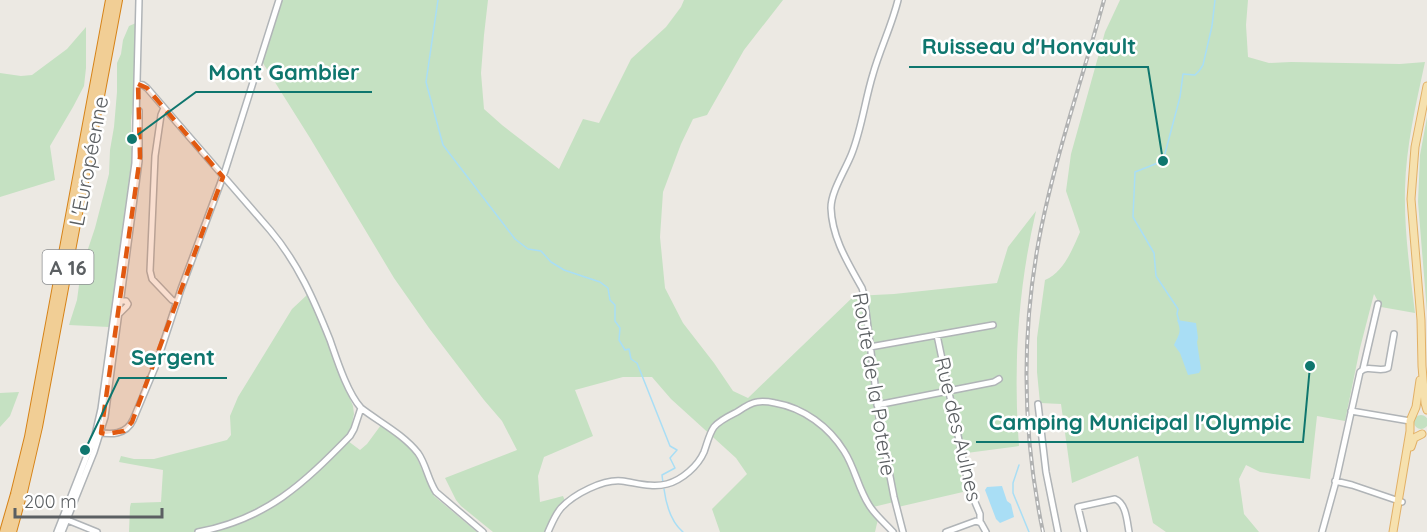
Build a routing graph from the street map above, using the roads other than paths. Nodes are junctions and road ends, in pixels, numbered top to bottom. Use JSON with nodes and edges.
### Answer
{"nodes":[{"id":1,"x":110,"y":0,"type":"edge"},
{"id":2,"x":118,"y":0,"type":"edge"},
{"id":3,"x":139,"y":0,"type":"edge"},
{"id":4,"x":279,"y":0,"type":"edge"},
{"id":5,"x":898,"y":0,"type":"edge"},
{"id":6,"x":138,"y":84,"type":"junction"},
{"id":7,"x":1427,"y":86,"type":"edge"},
{"id":8,"x":164,"y":108,"type":"junction"},
{"id":9,"x":223,"y":177,"type":"junction"},
{"id":10,"x":118,"y":301,"type":"junction"},
{"id":11,"x":177,"y":302,"type":"junction"},
{"id":12,"x":1378,"y":304,"type":"dead end"},
{"id":13,"x":993,"y":325,"type":"dead end"},
{"id":14,"x":1394,"y":334,"type":"dead end"},
{"id":15,"x":937,"y":335,"type":"junction"},
{"id":16,"x":870,"y":347,"type":"junction"},
{"id":17,"x":1422,"y":366,"type":"junction"},
{"id":18,"x":1363,"y":369,"type":"junction"},
{"id":19,"x":999,"y":379,"type":"dead end"},
{"id":20,"x":949,"y":391,"type":"junction"},
{"id":21,"x":1038,"y":404,"type":"dead end"},
{"id":22,"x":877,"y":405,"type":"junction"},
{"id":23,"x":361,"y":408,"type":"junction"},
{"id":24,"x":1351,"y":411,"type":"junction"},
{"id":25,"x":1427,"y":411,"type":"edge"},
{"id":26,"x":1414,"y":413,"type":"junction"},
{"id":27,"x":1410,"y":423,"type":"junction"},
{"id":28,"x":98,"y":432,"type":"junction"},
{"id":29,"x":1425,"y":434,"type":"edge"},
{"id":30,"x":1335,"y":482,"type":"junction"},
{"id":31,"x":1400,"y":502,"type":"junction"},
{"id":32,"x":65,"y":519,"type":"junction"},
{"id":33,"x":980,"y":522,"type":"junction"},
{"id":34,"x":4,"y":532,"type":"edge"},
{"id":35,"x":12,"y":532,"type":"edge"},
{"id":36,"x":57,"y":532,"type":"edge"},
{"id":37,"x":62,"y":532,"type":"edge"},
{"id":38,"x":97,"y":532,"type":"edge"},
{"id":39,"x":198,"y":532,"type":"edge"},
{"id":40,"x":483,"y":532,"type":"edge"},
{"id":41,"x":548,"y":532,"type":"edge"},
{"id":42,"x":893,"y":532,"type":"edge"},
{"id":43,"x":903,"y":532,"type":"edge"},
{"id":44,"x":946,"y":532,"type":"edge"},
{"id":45,"x":986,"y":532,"type":"edge"},
{"id":46,"x":1058,"y":532,"type":"edge"},
{"id":47,"x":1084,"y":532,"type":"edge"},
{"id":48,"x":1129,"y":532,"type":"edge"},
{"id":49,"x":1322,"y":532,"type":"edge"},
{"id":50,"x":1396,"y":532,"type":"edge"}],
"edges":[{"from":1,"to":34,"type":"highway","name":"L'Européenne","number":"A 16"},
{"from":2,"to":35,"type":"highway","name":"L'Européenne","number":"A 16"},
{"from":3,"to":6,"type":"street"},
{"from":4,"to":9,"type":"street"},
{"from":5,"to":16,"type":"street","name":"Route de la Poterie"},
{"from":6,"to":8,"type":"street"},
{"from":6,"to":10,"type":"street"},
{"from":7,"to":17,"type":"main road"},
{"from":8,"to":9,"type":"street"},
{"from":8,"to":11,"type":"street"},
{"from":9,"to":11,"type":"street"},
{"from":9,"to":23,"type":"street"},
{"from":10,"to":28,"type":"street"},
{"from":10,"to":28,"type":"street"},
{"from":11,"to":28,"type":"street"},
{"from":12,"to":18,"type":"street"},
{"from":13,"to":15,"type":"street"},
{"from":14,"to":18,"type":"street"},
{"from":15,"to":16,"type":"street"},
{"from":15,"to":20,"type":"street","name":"Rue des Aulnes"},
{"from":16,"to":22,"type":"street","name":"Route de la Poterie"},
{"from":17,"to":25,"type":"main road"},
{"from":17,"to":26,"type":"main road"},
{"from":18,"to":24,"type":"street"},
{"from":19,"to":20,"type":"street"},
{"from":20,"to":22,"type":"street"},
{"from":20,"to":33,"type":"street","name":"Rue des Aulnes"},
{"from":21,"to":46,"type":"street"},
{"from":22,"to":43,"type":"street","name":"Route de la Poterie"},
{"from":23,"to":39,"type":"street"},
{"from":23,"to":40,"type":"street"},
{"from":24,"to":27,"type":"street"},
{"from":24,"to":30,"type":"street"},
{"from":25,"to":26,"type":"main road"},
{"from":26,"to":27,"type":"main road"},
{"from":27,"to":29,"type":"main road"},
{"from":27,"to":31,"type":"main road"},
{"from":28,"to":32,"type":"street"},
{"from":29,"to":31,"type":"main road"},
{"from":30,"to":31,"type":"street"},
{"from":30,"to":49,"type":"street"},
{"from":31,"to":50,"type":"main road"},
{"from":32,"to":36,"type":"street"},
{"from":32,"to":37,"type":"street"},
{"from":32,"to":38,"type":"street"},
{"from":33,"to":44,"type":"street"},
{"from":33,"to":45,"type":"street","name":"Rue des Aulnes"},
{"from":41,"to":42,"type":"street"},
{"from":47,"to":48,"type":"street"}]}
